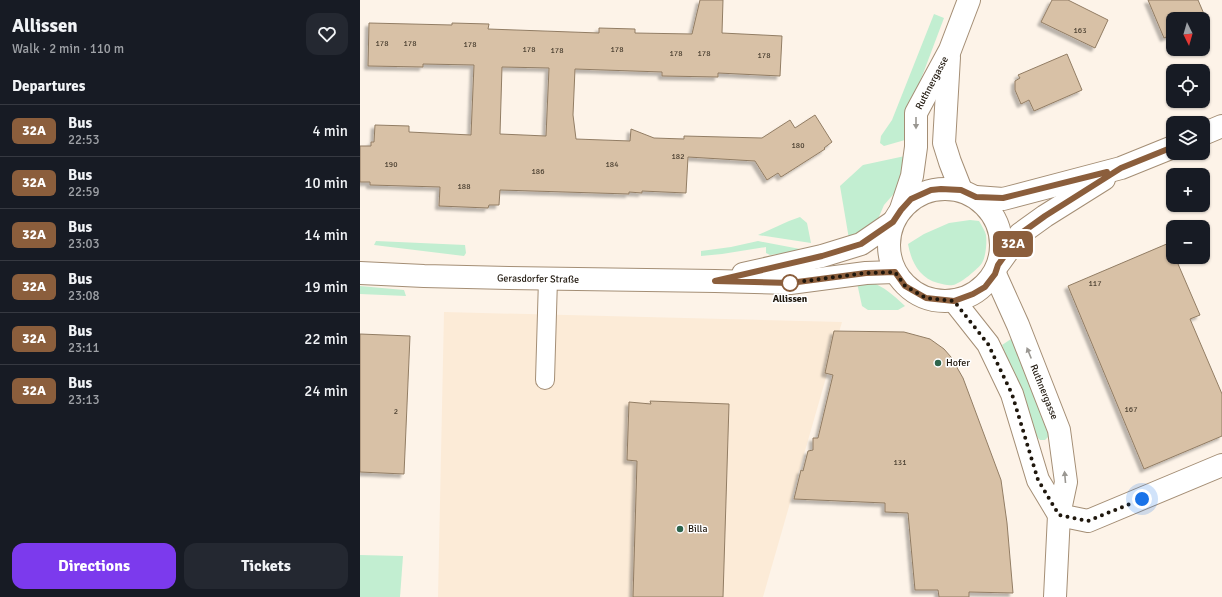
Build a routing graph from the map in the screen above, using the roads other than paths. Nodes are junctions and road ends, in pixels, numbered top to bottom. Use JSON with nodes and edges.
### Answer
{"nodes":[{"id":1,"x":969,"y":0,"type":"edge"},
{"id":2,"x":950,"y":50,"type":"junction"},
{"id":3,"x":1222,"y":126,"type":"edge"},
{"id":4,"x":1210,"y":131,"type":"edge"},
{"id":5,"x":1166,"y":150,"type":"edge"},
{"id":6,"x":1121,"y":168,"type":"junction"},
{"id":7,"x":968,"y":194,"type":"junction"},
{"id":8,"x":897,"y":216,"type":"junction"},
{"id":9,"x":996,"y":269,"type":"junction"},
{"id":10,"x":360,"y":272,"type":"edge"},
{"id":11,"x":895,"y":272,"type":"junction"},
{"id":12,"x":548,"y":279,"type":"junction"},
{"id":13,"x":715,"y":281,"type":"junction"},
{"id":14,"x":954,"y":301,"type":"junction"},
{"id":15,"x":545,"y":380,"type":"dead end"},
{"id":16,"x":1222,"y":465,"type":"edge"},
{"id":17,"x":1059,"y":515,"type":"junction"},
{"id":18,"x":1055,"y":597,"type":"edge"}],
"edges":[{"from":1,"to":2,"type":"main road","name":"Ruthnergasse"},
{"from":2,"to":7,"type":"main road","name":"Ruthnergasse"},
{"from":2,"to":8,"type":"main road","name":"Ruthnergasse","one_way":true},
{"from":3,"to":4,"type":"main road"},
{"from":5,"to":6,"type":"main road","name":"Gerasdorfer Straße"},
{"from":6,"to":7,"type":"main road","name":"Gerasdorfer Straße"},
{"from":6,"to":9,"type":"main road","name":"Gerasdorfer Straße"},
{"from":7,"to":8,"type":"main road","name":"Gerasdorfer Straße"},
{"from":7,"to":9,"type":"main road"},
{"from":8,"to":11,"type":"main road","name":"Gerasdorfer Straße"},
{"from":8,"to":13,"type":"main road","name":"Gerasdorfer Straße"},
{"from":9,"to":14,"type":"main road","name":"Gerasdorfer Straße"},
{"from":17,"to":9,"type":"main road","name":"Ruthnergasse","one_way":true},
{"from":10,"to":12,"type":"main road","name":"Gerasdorfer Straße"},
{"from":11,"to":13,"type":"main road","name":"Gerasdorfer Straße"},
{"from":11,"to":14,"type":"main road","name":"Gerasdorfer Straße"},
{"from":12,"to":13,"type":"main road","name":"Gerasdorfer Straße"},
{"from":12,"to":15,"type":"lane"},
{"from":14,"to":17,"type":"main road"},
{"from":16,"to":17,"type":"main road"},
{"from":17,"to":18,"type":"main road","name":"Ruthnergasse"}]}
